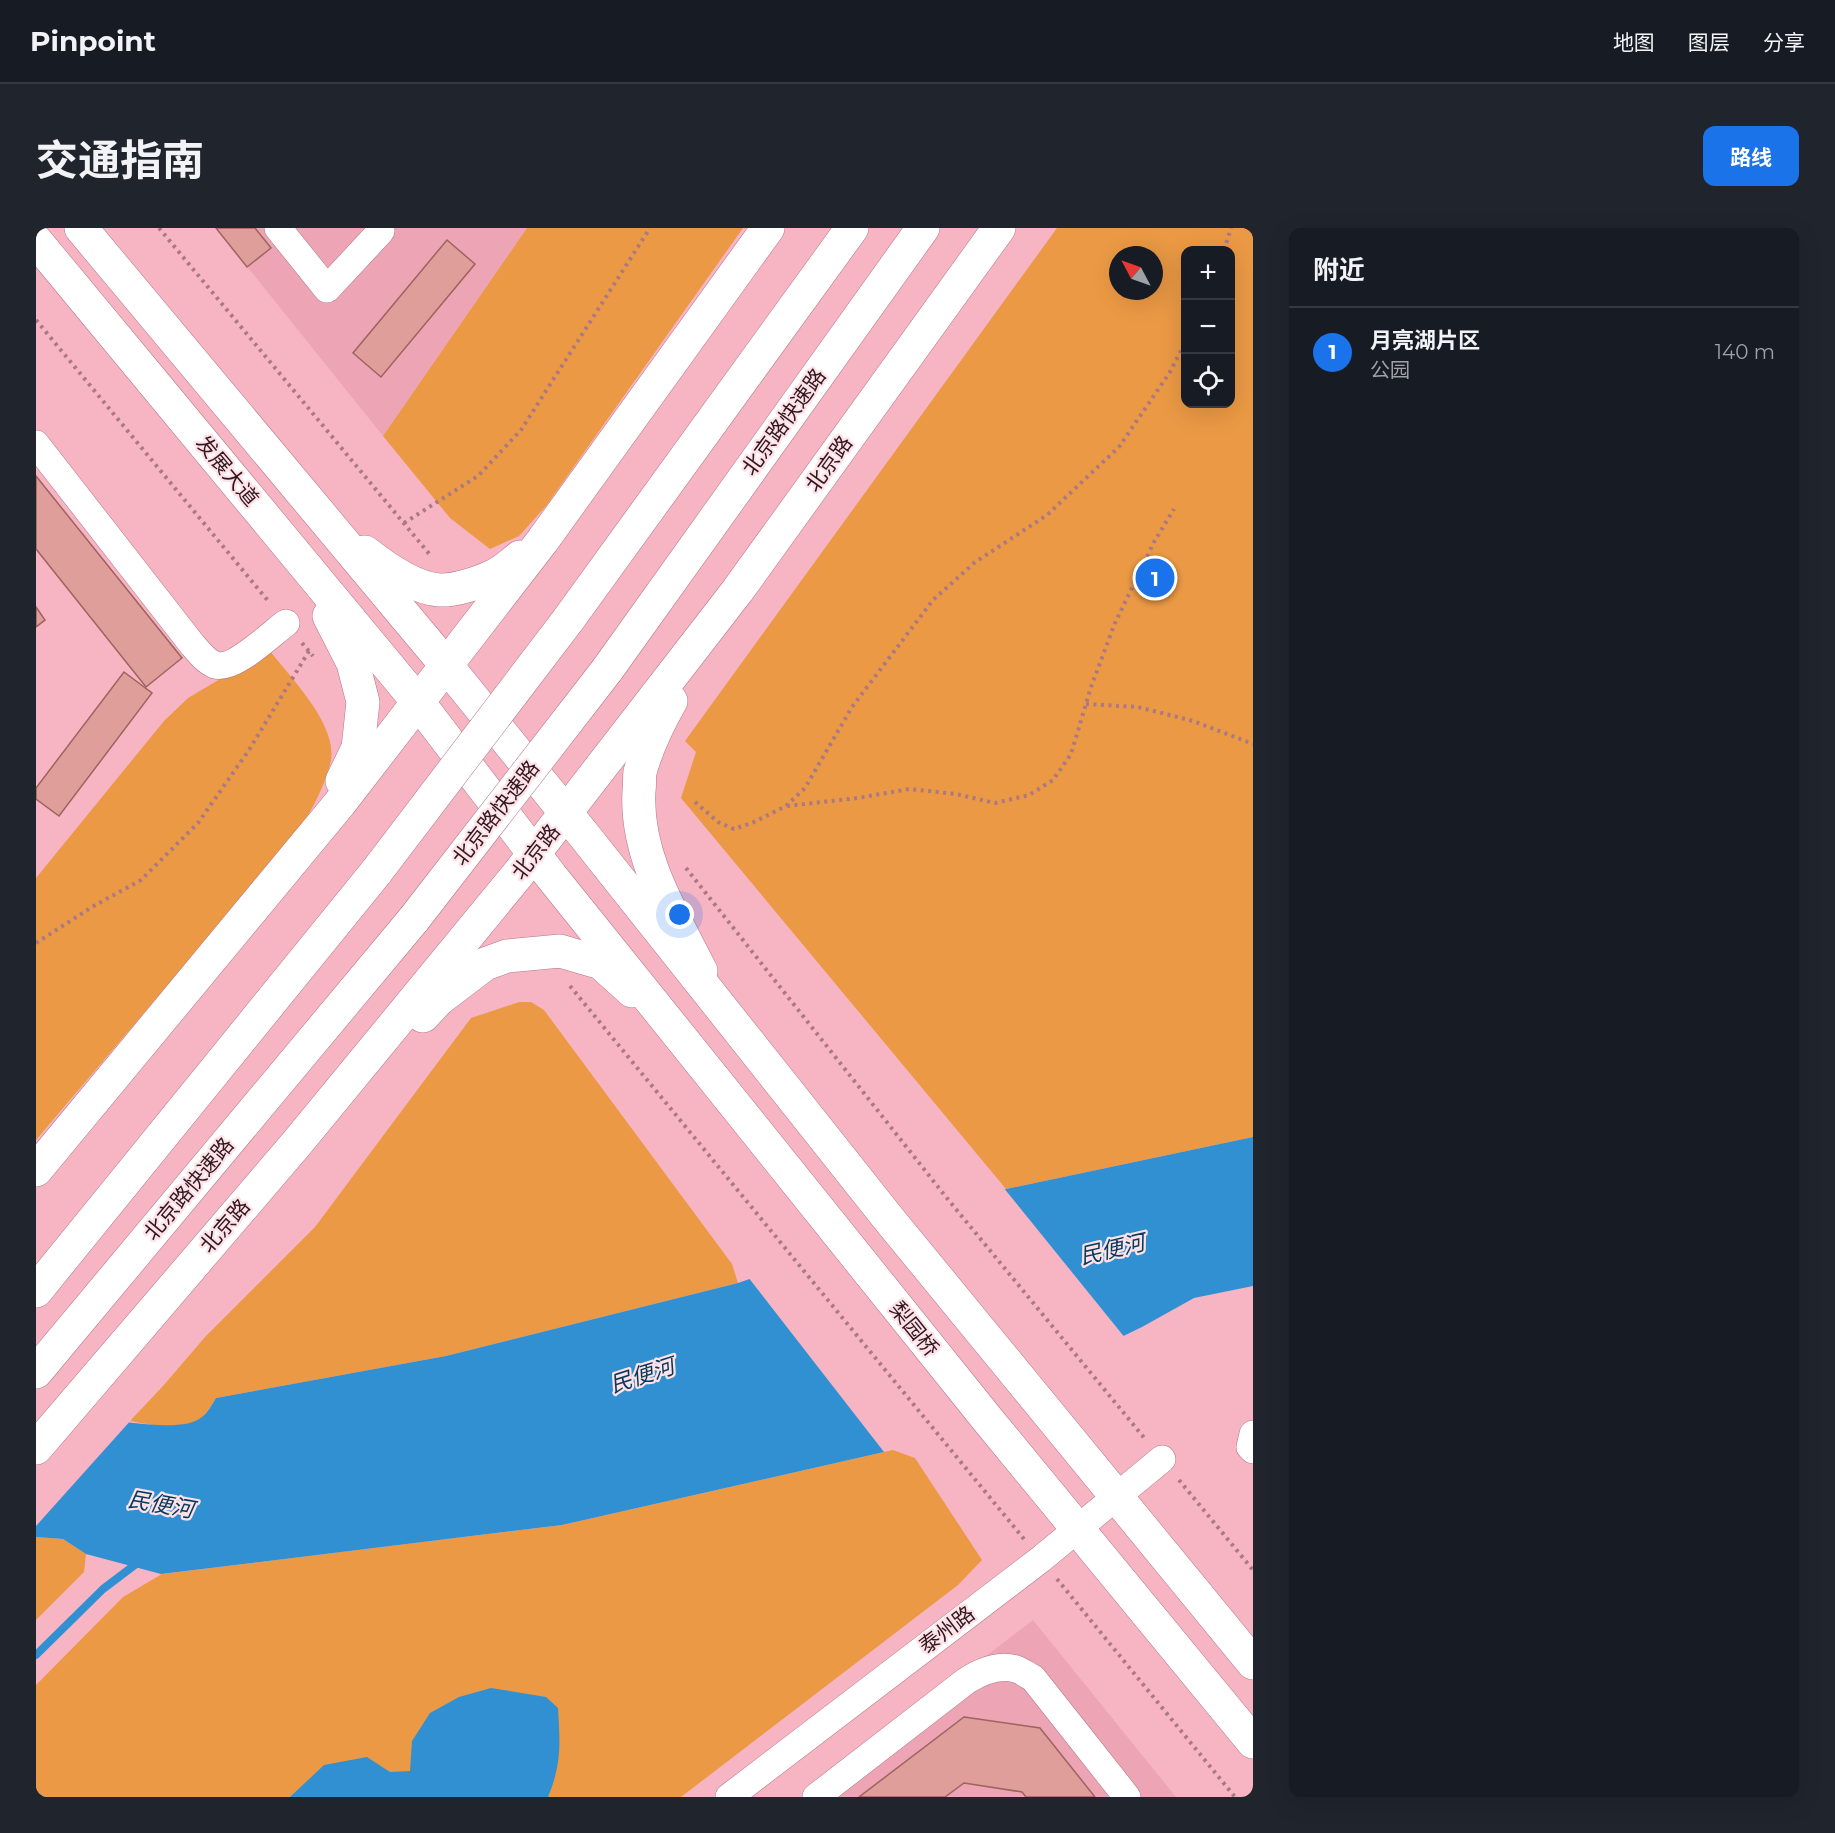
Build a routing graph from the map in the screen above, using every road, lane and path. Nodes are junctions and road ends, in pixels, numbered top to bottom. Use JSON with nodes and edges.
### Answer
{"nodes":[{"id":1,"x":81,"y":228,"type":"edge"},
{"id":2,"x":159,"y":228,"type":"edge"},
{"id":3,"x":278,"y":228,"type":"edge"},
{"id":4,"x":379,"y":228,"type":"edge"},
{"id":5,"x":650,"y":228,"type":"edge"},
{"id":6,"x":768,"y":228,"type":"edge"},
{"id":7,"x":852,"y":228,"type":"edge"},
{"id":8,"x":923,"y":228,"type":"edge"},
{"id":9,"x":999,"y":228,"type":"edge"},
{"id":10,"x":1231,"y":228,"type":"edge"},
{"id":11,"x":36,"y":241,"type":"edge"},
{"id":12,"x":1225,"y":246,"type":"edge"},
{"id":13,"x":1181,"y":349,"type":"edge"},
{"id":14,"x":36,"y":444,"type":"edge"},
{"id":15,"x":1174,"y":509,"type":"dead end"},
{"id":16,"x":326,"y":521,"type":"junction"},
{"id":17,"x":404,"y":523,"type":"junction"},
{"id":18,"x":543,"y":540,"type":"junction"},
{"id":19,"x":297,"y":556,"type":"junction"},
{"id":20,"x":457,"y":587,"type":"junction"},
{"id":21,"x":738,"y":590,"type":"junction"},
{"id":22,"x":286,"y":623,"type":"dead end"},
{"id":23,"x":309,"y":651,"type":"dead end"},
{"id":24,"x":446,"y":665,"type":"junction"},
{"id":25,"x":418,"y":702,"type":"junction"},
{"id":26,"x":1086,"y":704,"type":"junction"},
{"id":27,"x":1253,"y":744,"type":"edge"},
{"id":28,"x":696,"y":802,"type":"dead end"},
{"id":29,"x":786,"y":806,"type":"junction"},
{"id":30,"x":566,"y":813,"type":"junction"},
{"id":31,"x":299,"y":851,"type":"junction"},
{"id":32,"x":535,"y":854,"type":"junction"},
{"id":33,"x":682,"y":863,"type":"dead end"},
{"id":34,"x":36,"y":943,"type":"edge"},
{"id":35,"x":542,"y":952,"type":"junction"},
{"id":36,"x":715,"y":1000,"type":"junction"},
{"id":37,"x":670,"y":1024,"type":"junction"},
{"id":38,"x":297,"y":1143,"type":"junction"},
{"id":39,"x":36,"y":1170,"type":"edge"},
{"id":40,"x":36,"y":1291,"type":"edge"},
{"id":41,"x":36,"y":1372,"type":"edge"},
{"id":42,"x":1090,"y":1372,"type":"dead end"},
{"id":43,"x":1253,"y":1434,"type":"edge"},
{"id":44,"x":36,"y":1448,"type":"edge"},
{"id":45,"x":1253,"y":1450,"type":"edge"},
{"id":46,"x":1162,"y":1459,"type":"dead end"},
{"id":47,"x":1115,"y":1496,"type":"junction"},
{"id":48,"x":1078,"y":1528,"type":"junction"},
{"id":49,"x":1041,"y":1559,"type":"junction"},
{"id":50,"x":1253,"y":1663,"type":"edge"},
{"id":51,"x":1253,"y":1742,"type":"edge"},
{"id":52,"x":729,"y":1797,"type":"edge"},
{"id":53,"x":816,"y":1797,"type":"edge"},
{"id":54,"x":1127,"y":1797,"type":"edge"},
{"id":55,"x":1235,"y":1797,"type":"edge"}],
"edges":[{"from":1,"to":16,"type":"main road","name":"发展大道"},
{"from":2,"to":17,"type":"path"},
{"from":3,"to":4,"type":"street"},
{"from":5,"to":17,"type":"path"},
{"from":6,"to":18,"type":"main road"},
{"from":7,"to":40,"type":"main road","bridge":true},
{"from":8,"to":41,"type":"main road","name":"北京路快速路","bridge":true},
{"from":9,"to":21,"type":"main road","name":"北京路"},
{"from":10,"to":12,"type":"path"},
{"from":11,"to":19,"type":"main road","name":"发展大道"},
{"from":13,"to":29,"type":"path"},
{"from":14,"to":22,"type":"street"},
{"from":15,"to":26,"type":"path"},
{"from":16,"to":20,"type":"main road"},
{"from":16,"to":24,"type":"main road","name":"发展大道"},
{"from":17,"to":20,"type":"path"},
{"from":18,"to":20,"type":"main road"},
{"from":18,"to":24,"type":"main road"},
{"from":19,"to":25,"type":"main road","name":"发展大道"},
{"from":19,"to":31,"type":"main road"},
{"from":21,"to":30,"type":"main road","name":"北京路"},
{"from":21,"to":36,"type":"main road"},
{"from":23,"to":34,"type":"path"},
{"from":24,"to":25,"type":"main road"},
{"from":24,"to":30,"type":"main road","name":"发展大道"},
{"from":25,"to":31,"type":"main road"},
{"from":25,"to":32,"type":"main road","name":"发展大道"},
{"from":26,"to":27,"type":"path"},
{"from":26,"to":29,"type":"path"},
{"from":28,"to":29,"type":"path"},
{"from":30,"to":32,"type":"main road","name":"北京路"},
{"from":30,"to":36,"type":"main road","name":"发展大道"},
{"from":31,"to":39,"type":"main road"},
{"from":32,"to":37,"type":"main road","name":"发展大道"},
{"from":32,"to":38,"type":"main road","name":"北京路"},
{"from":33,"to":42,"type":"path"},
{"from":35,"to":37,"type":"main road"},
{"from":35,"to":38,"type":"main road"},
{"from":35,"to":49,"type":"path"},
{"from":36,"to":47,"type":"main road"},
{"from":37,"to":48,"type":"main road","name":"梨园桥"},
{"from":38,"to":44,"type":"main road","name":"北京路"},
{"from":43,"to":45,"type":"street"},
{"from":46,"to":47,"type":"street","name":"泰州路"},
{"from":47,"to":48,"type":"street","name":"泰州路"},
{"from":47,"to":50,"type":"main road"},
{"from":48,"to":49,"type":"street","name":"泰州路"},
{"from":48,"to":51,"type":"main road","name":"梨园桥"},
{"from":49,"to":52,"type":"street","name":"泰州路"},
{"from":49,"to":55,"type":"path"},
{"from":53,"to":54,"type":"street"}]}
